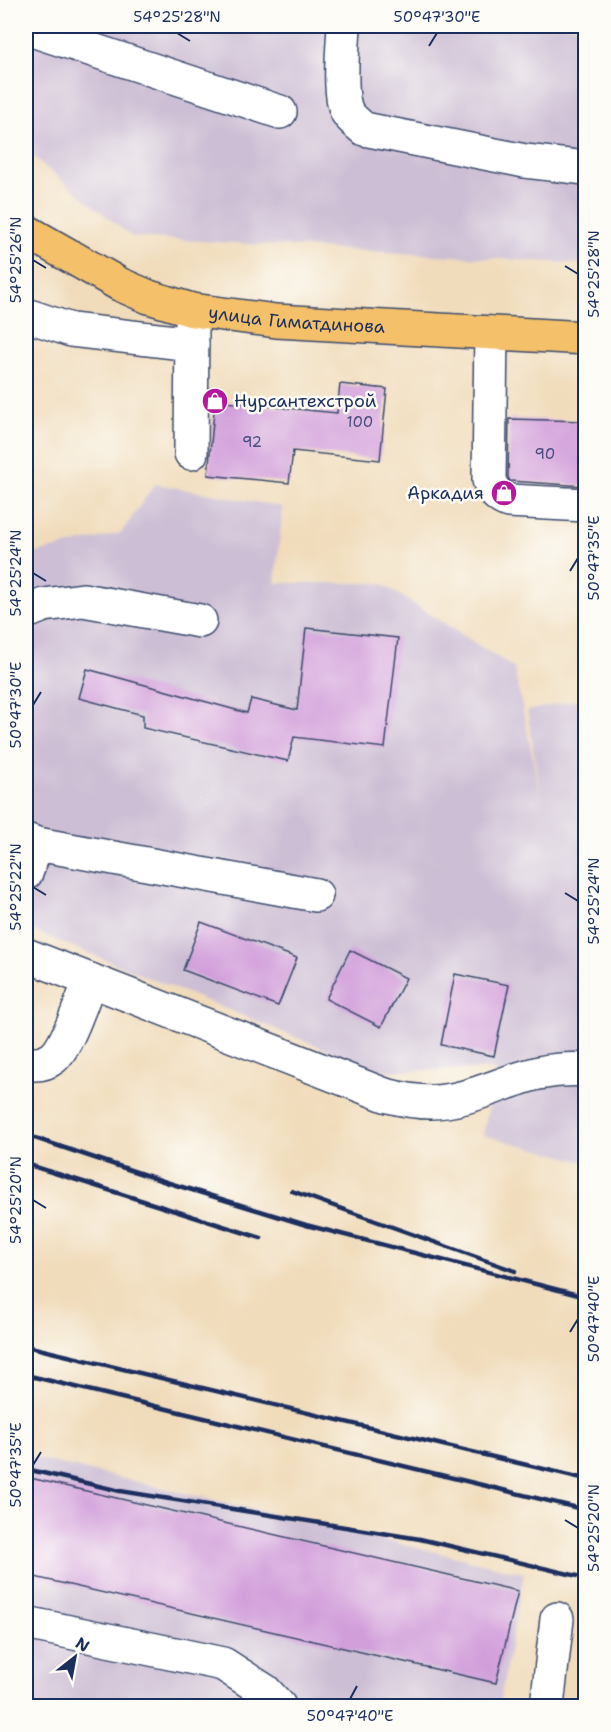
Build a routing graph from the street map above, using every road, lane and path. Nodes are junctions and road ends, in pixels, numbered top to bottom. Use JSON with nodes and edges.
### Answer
{"nodes":[{"id":1,"x":344,"y":26,"type":"edge"},
{"id":2,"x":26,"y":28,"type":"edge"},
{"id":3,"x":280,"y":112,"type":"dead end"},
{"id":4,"x":585,"y":168,"type":"edge"},
{"id":5,"x":26,"y":231,"type":"edge"},
{"id":6,"x":192,"y":310,"type":"junction"},
{"id":7,"x":26,"y":315,"type":"edge"},
{"id":8,"x":491,"y":333,"type":"junction"},
{"id":9,"x":585,"y":338,"type":"edge"},
{"id":10,"x":192,"y":344,"type":"junction"},
{"id":11,"x":191,"y":453,"type":"dead end"},
{"id":12,"x":585,"y":505,"type":"edge"},
{"id":13,"x":26,"y":612,"type":"edge"},
{"id":14,"x":200,"y":621,"type":"dead end"},
{"id":15,"x":29,"y":852,"type":"edge"},
{"id":16,"x":316,"y":895,"type":"dead end"},
{"id":17,"x":26,"y":955,"type":"edge"},
{"id":18,"x":90,"y":980,"type":"junction"},
{"id":19,"x":26,"y":1063,"type":"edge"},
{"id":20,"x":585,"y":1070,"type":"edge"},
{"id":21,"x":557,"y":1619,"type":"dead end"},
{"id":22,"x":26,"y":1623,"type":"edge"},
{"id":23,"x":279,"y":1707,"type":"edge"},
{"id":24,"x":547,"y":1707,"type":"edge"}],
"edges":[{"from":1,"to":4,"type":"lane"},
{"from":2,"to":3,"type":"lane"},
{"from":5,"to":6,"type":"main road","name":"улица Гиматдинова"},
{"from":6,"to":8,"type":"main road","name":"улица Гиматдинова"},
{"from":6,"to":10,"type":"lane"},
{"from":7,"to":10,"type":"lane"},
{"from":8,"to":9,"type":"main road","name":"улица Гиматдинова"},
{"from":8,"to":12,"type":"lane"},
{"from":10,"to":11,"type":"lane"},
{"from":13,"to":14,"type":"lane"},
{"from":15,"to":16,"type":"lane"},
{"from":17,"to":18,"type":"lane"},
{"from":18,"to":19,"type":"lane"},
{"from":18,"to":20,"type":"lane"},
{"from":21,"to":24,"type":"lane"},
{"from":22,"to":23,"type":"lane"}]}
